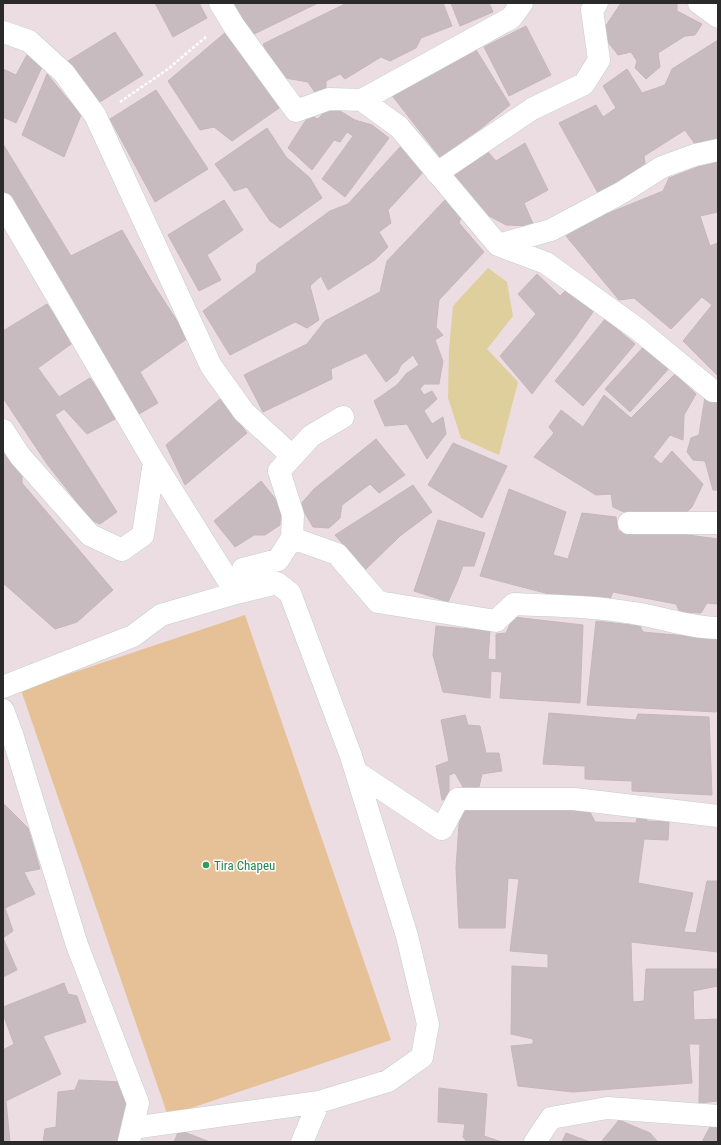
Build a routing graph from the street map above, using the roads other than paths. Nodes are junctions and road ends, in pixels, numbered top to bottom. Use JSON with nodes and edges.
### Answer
{"nodes":[{"id":1,"x":522,"y":3,"type":"edge"},
{"id":2,"x":597,"y":3,"type":"edge"},
{"id":3,"x":699,"y":3,"type":"edge"},
{"id":4,"x":224,"y":10,"type":"edge"},
{"id":5,"x":718,"y":17,"type":"edge"},
{"id":6,"x":3,"y":32,"type":"edge"},
{"id":7,"x":362,"y":100,"type":"junction"},
{"id":8,"x":718,"y":150,"type":"edge"},
{"id":9,"x":437,"y":173,"type":"junction"},
{"id":10,"x":3,"y":204,"type":"edge"},
{"id":11,"x":498,"y":245,"type":"junction"},
{"id":12,"x":718,"y":391,"type":"edge"},
{"id":13,"x":343,"y":417,"type":"dead end"},
{"id":14,"x":3,"y":430,"type":"edge"},
{"id":15,"x":292,"y":456,"type":"junction"},
{"id":16,"x":154,"y":462,"type":"junction"},
{"id":17,"x":629,"y":523,"type":"dead end"},
{"id":18,"x":718,"y":523,"type":"edge"},
{"id":19,"x":292,"y":538,"type":"junction"},
{"id":20,"x":236,"y":593,"type":"junction"},
{"id":21,"x":718,"y":628,"type":"edge"},
{"id":22,"x":3,"y":687,"type":"edge"},
{"id":23,"x":3,"y":710,"type":"edge"},
{"id":24,"x":356,"y":772,"type":"junction"},
{"id":25,"x":718,"y":816,"type":"edge"},
{"id":26,"x":318,"y":1102,"type":"junction"},
{"id":27,"x":718,"y":1116,"type":"edge"},
{"id":28,"x":131,"y":1135,"type":"edge"},
{"id":29,"x":302,"y":1142,"type":"edge"},
{"id":30,"x":535,"y":1142,"type":"edge"}],
"edges":[{"from":1,"to":7,"type":"street"},
{"from":2,"to":9,"type":"street"},
{"from":3,"to":5,"type":"street"},
{"from":4,"to":7,"type":"street"},
{"from":6,"to":15,"type":"street"},
{"from":7,"to":9,"type":"street"},
{"from":8,"to":11,"type":"street"},
{"from":9,"to":11,"type":"street"},
{"from":10,"to":16,"type":"street"},
{"from":11,"to":12,"type":"street"},
{"from":13,"to":15,"type":"street"},
{"from":14,"to":16,"type":"street"},
{"from":15,"to":19,"type":"street"},
{"from":16,"to":20,"type":"street"},
{"from":17,"to":18,"type":"street"},
{"from":19,"to":20,"type":"street"},
{"from":19,"to":21,"type":"street"},
{"from":20,"to":22,"type":"street"},
{"from":20,"to":24,"type":"street"},
{"from":23,"to":28,"type":"street"},
{"from":24,"to":25,"type":"street"},
{"from":24,"to":26,"type":"street"},
{"from":26,"to":28,"type":"street"},
{"from":26,"to":29,"type":"street"},
{"from":27,"to":30,"type":"street"}]}
